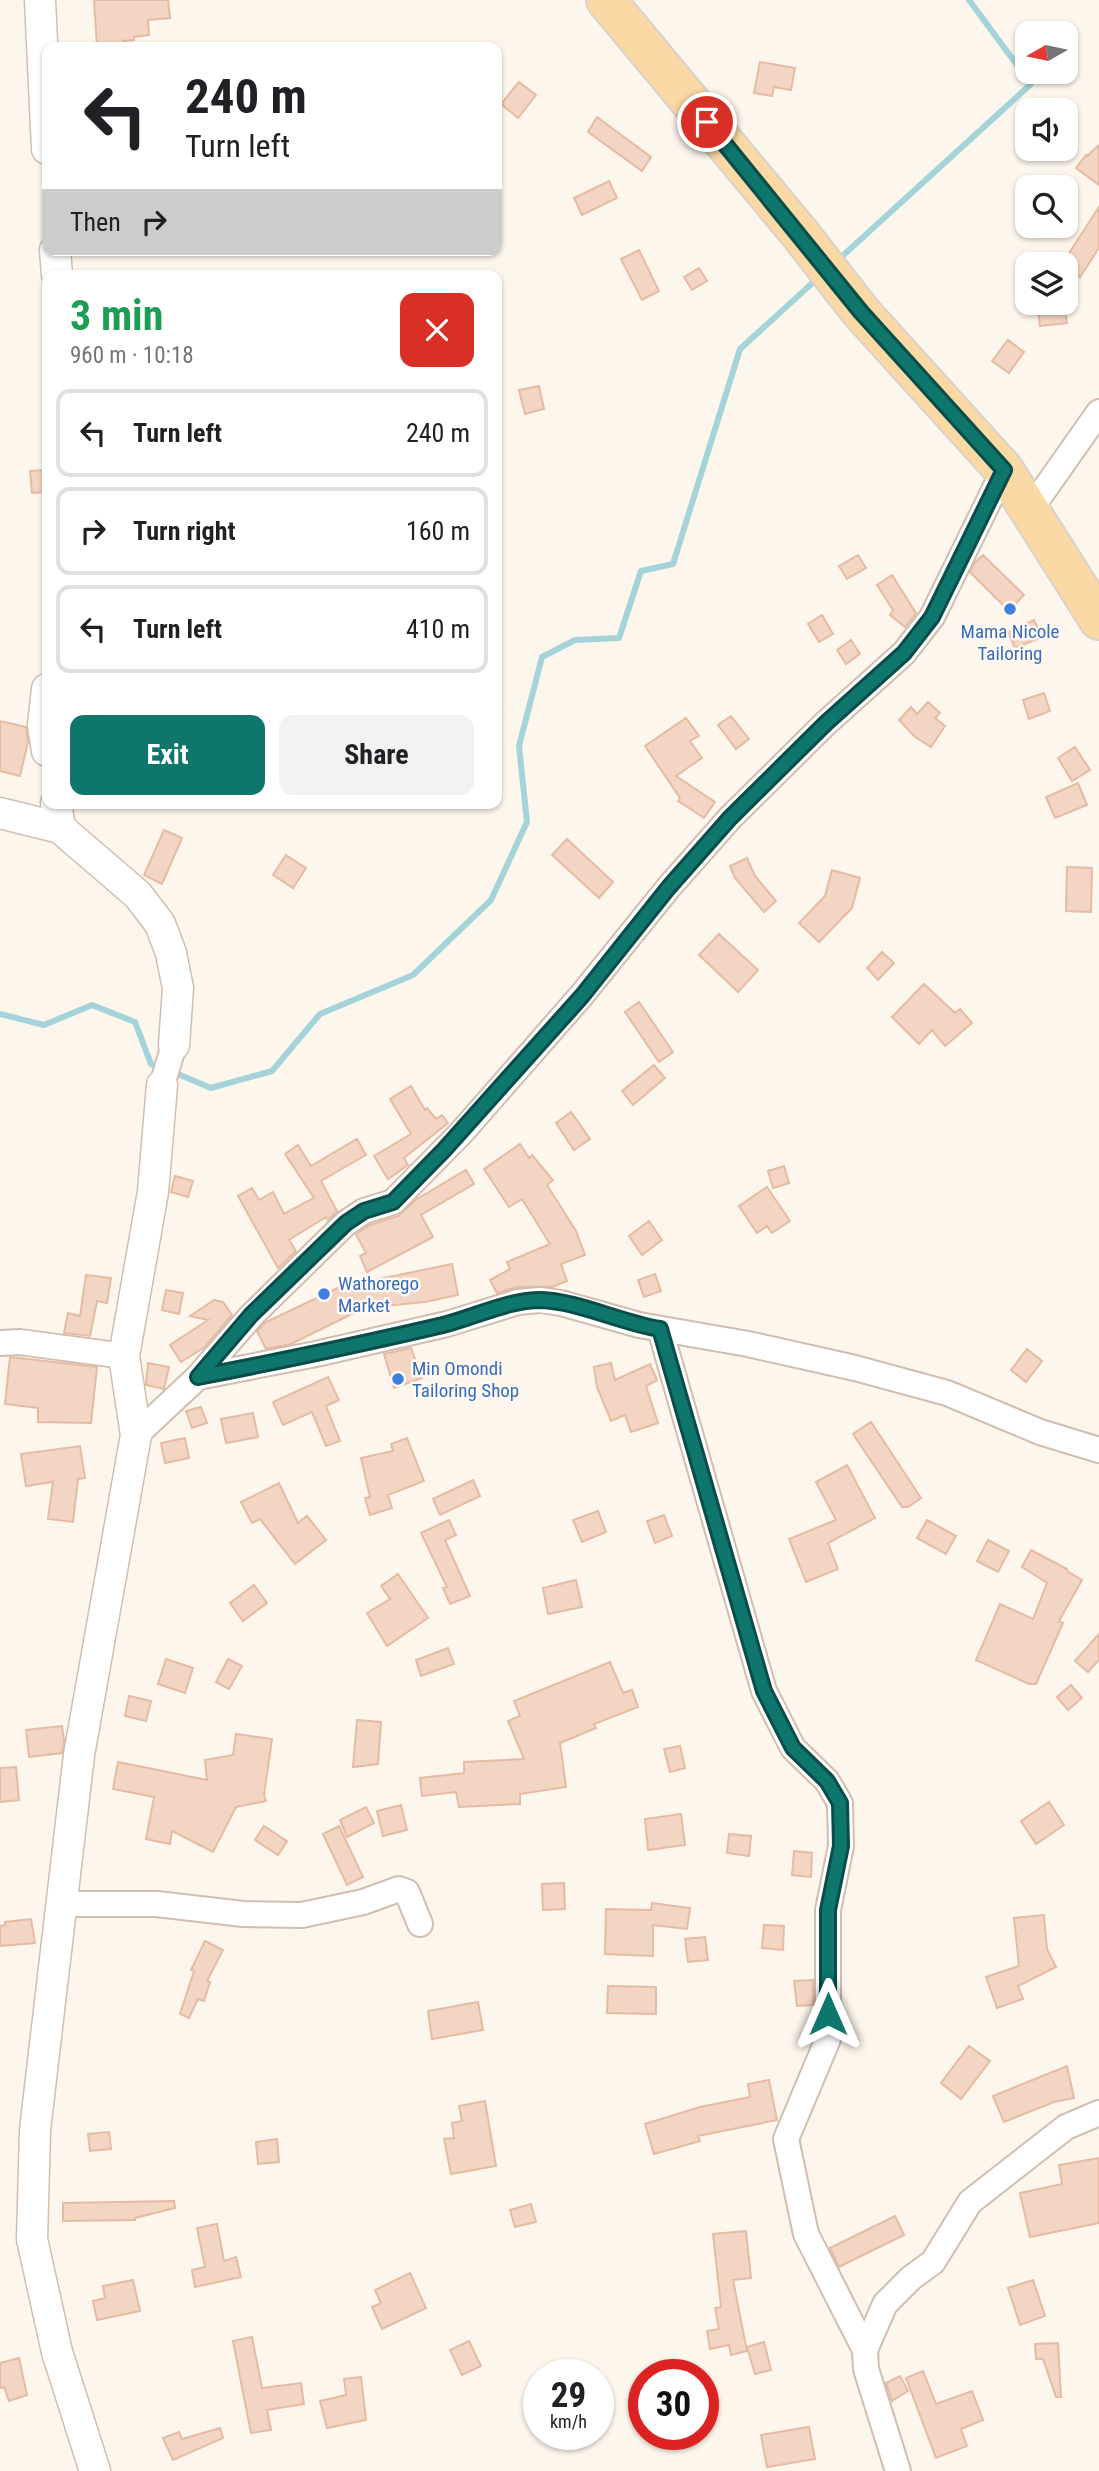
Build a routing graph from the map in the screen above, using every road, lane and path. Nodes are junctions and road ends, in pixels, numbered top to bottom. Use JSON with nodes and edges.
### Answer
{"nodes":[{"id":1,"x":40,"y":0,"type":"edge"},
{"id":2,"x":606,"y":0,"type":"edge"},
{"id":3,"x":42,"y":43,"type":"edge"},
{"id":4,"x":1099,"y":412,"type":"edge"},
{"id":5,"x":1010,"y":492,"type":"junction"},
{"id":6,"x":1099,"y":620,"type":"edge"},
{"id":7,"x":0,"y":813,"type":"edge"},
{"id":8,"x":57,"y":816,"type":"edge"},
{"id":9,"x":174,"y":1045,"type":"joint"},
{"id":10,"x":162,"y":1085,"type":"joint"},
{"id":11,"x":660,"y":1329,"type":"junction"},
{"id":12,"x":0,"y":1343,"type":"edge"},
{"id":13,"x":124,"y":1356,"type":"junction"},
{"id":14,"x":198,"y":1377,"type":"junction"},
{"id":15,"x":136,"y":1436,"type":"junction"},
{"id":16,"x":1099,"y":1450,"type":"edge"},
{"id":17,"x":62,"y":1904,"type":"junction"},
{"id":18,"x":420,"y":1924,"type":"dead end"},
{"id":19,"x":1099,"y":2113,"type":"edge"},
{"id":20,"x":865,"y":2350,"type":"junction"},
{"id":21,"x":95,"y":2471,"type":"edge"},
{"id":22,"x":898,"y":2471,"type":"edge"}],
"edges":[{"from":1,"to":3,"type":"street"},
{"from":2,"to":5,"type":"main road"},
{"from":4,"to":5,"type":"street"},
{"from":5,"to":6,"type":"main road"},
{"from":5,"to":14,"type":"street"},
{"from":7,"to":8,"type":"street"},
{"from":8,"to":9,"type":"street"},
{"from":9,"to":10,"type":"street"},
{"from":10,"to":13,"type":"street"},
{"from":11,"to":14,"type":"street"},
{"from":11,"to":16,"type":"street"},
{"from":11,"to":20,"type":"street"},
{"from":12,"to":13,"type":"street"},
{"from":13,"to":15,"type":"street"},
{"from":14,"to":15,"type":"street"},
{"from":15,"to":17,"type":"street"},
{"from":17,"to":18,"type":"street"},
{"from":17,"to":21,"type":"street"},
{"from":19,"to":20,"type":"street"},
{"from":20,"to":22,"type":"street"}]}
